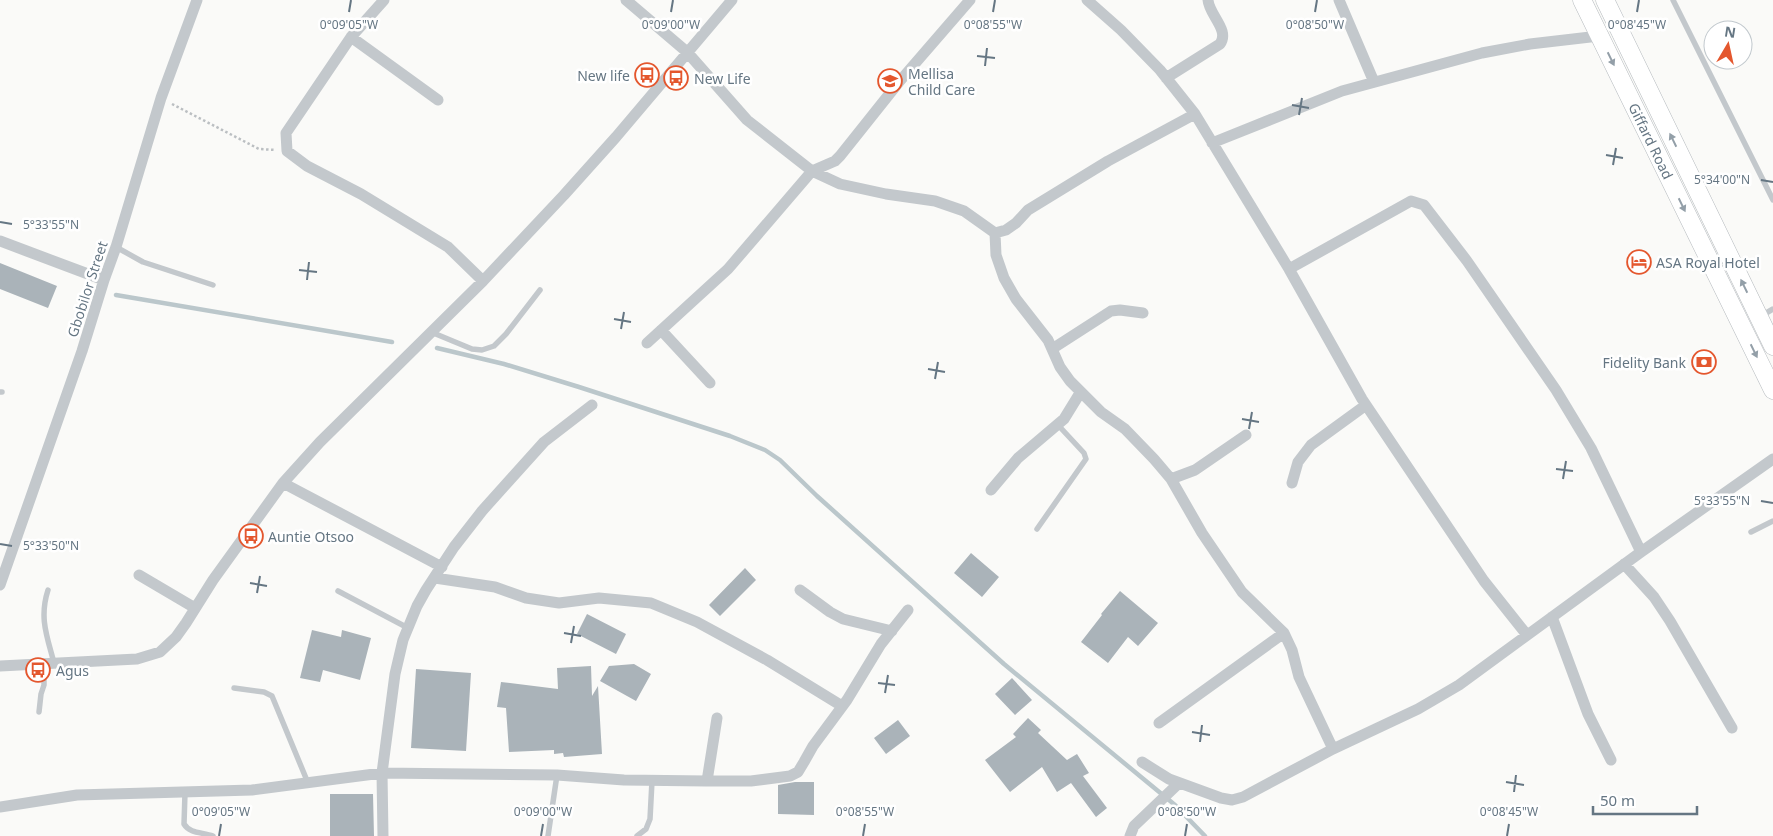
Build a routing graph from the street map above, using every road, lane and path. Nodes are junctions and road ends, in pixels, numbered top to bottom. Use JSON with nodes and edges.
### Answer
{"nodes":[{"id":1,"x":197,"y":0,"type":"edge"},
{"id":2,"x":384,"y":0,"type":"edge"},
{"id":3,"x":626,"y":0,"type":"edge"},
{"id":4,"x":732,"y":0,"type":"edge"},
{"id":5,"x":970,"y":0,"type":"edge"},
{"id":6,"x":1088,"y":0,"type":"edge"},
{"id":7,"x":1208,"y":0,"type":"edge"},
{"id":8,"x":1339,"y":0,"type":"edge"},
{"id":9,"x":1582,"y":0,"type":"edge"},
{"id":10,"x":1605,"y":0,"type":"edge"},
{"id":11,"x":1673,"y":0,"type":"edge"},
{"id":12,"x":1599,"y":36,"type":"junction"},
{"id":13,"x":351,"y":37,"type":"junction"},
{"id":14,"x":688,"y":52,"type":"junction"},
{"id":15,"x":1166,"y":78,"type":"junction"},
{"id":16,"x":1374,"y":82,"type":"junction"},
{"id":17,"x":161,"y":98,"type":"junction"},
{"id":18,"x":438,"y":100,"type":"dead end"},
{"id":19,"x":1194,"y":114,"type":"junction"},
{"id":20,"x":1212,"y":143,"type":"junction"},
{"id":21,"x":287,"y":151,"type":"junction"},
{"id":22,"x":812,"y":171,"type":"junction"},
{"id":23,"x":1773,"y":200,"type":"edge"},
{"id":24,"x":995,"y":233,"type":"junction"},
{"id":25,"x":0,"y":241,"type":"edge"},
{"id":26,"x":116,"y":247,"type":"junction"},
{"id":27,"x":1289,"y":269,"type":"junction"},
{"id":28,"x":104,"y":280,"type":"junction"},
{"id":29,"x":482,"y":280,"type":"junction"},
{"id":30,"x":213,"y":285,"type":"dead end"},
{"id":31,"x":540,"y":290,"type":"dead end"},
{"id":32,"x":1143,"y":313,"type":"dead end"},
{"id":33,"x":1766,"y":313,"type":"edge"},
{"id":34,"x":661,"y":330,"type":"junction"},
{"id":35,"x":431,"y":332,"type":"junction"},
{"id":36,"x":647,"y":343,"type":"dead end"},
{"id":37,"x":1773,"y":346,"type":"edge"},
{"id":38,"x":1052,"y":349,"type":"junction"},
{"id":39,"x":710,"y":383,"type":"dead end"},
{"id":40,"x":1773,"y":390,"type":"edge"},
{"id":41,"x":1080,"y":392,"type":"junction"},
{"id":42,"x":1366,"y":405,"type":"junction"},
{"id":43,"x":592,"y":406,"type":"dead end"},
{"id":44,"x":1058,"y":425,"type":"junction"},
{"id":45,"x":1246,"y":435,"type":"dead end"},
{"id":46,"x":1773,"y":459,"type":"edge"},
{"id":47,"x":1171,"y":479,"type":"junction"},
{"id":48,"x":283,"y":483,"type":"junction"},
{"id":49,"x":1292,"y":483,"type":"dead end"},
{"id":50,"x":991,"y":490,"type":"dead end"},
{"id":51,"x":1773,"y":522,"type":"edge"},
{"id":52,"x":1038,"y":529,"type":"dead end"},
{"id":53,"x":1751,"y":532,"type":"dead end"},
{"id":54,"x":1641,"y":552,"type":"junction"},
{"id":55,"x":1624,"y":564,"type":"junction"},
{"id":56,"x":442,"y":567,"type":"junction"},
{"id":57,"x":139,"y":575,"type":"dead end"},
{"id":58,"x":435,"y":578,"type":"junction"},
{"id":59,"x":0,"y":585,"type":"edge"},
{"id":60,"x":48,"y":590,"type":"dead end"},
{"id":61,"x":800,"y":590,"type":"dead end"},
{"id":62,"x":338,"y":591,"type":"dead end"},
{"id":63,"x":196,"y":608,"type":"junction"},
{"id":64,"x":908,"y":610,"type":"dead end"},
{"id":65,"x":1552,"y":617,"type":"junction"},
{"id":66,"x":408,"y":628,"type":"junction"},
{"id":67,"x":892,"y":631,"type":"junction"},
{"id":68,"x":1284,"y":633,"type":"junction"},
{"id":69,"x":1527,"y":635,"type":"junction"},
{"id":70,"x":49,"y":664,"type":"junction"},
{"id":71,"x":0,"y":666,"type":"edge"},
{"id":72,"x":234,"y":688,"type":"dead end"},
{"id":73,"x":842,"y":706,"type":"junction"},
{"id":74,"x":38,"y":712,"type":"dead end"},
{"id":75,"x":717,"y":718,"type":"dead end"},
{"id":76,"x":1159,"y":723,"type":"dead end"},
{"id":77,"x":1732,"y":728,"type":"dead end"},
{"id":78,"x":1333,"y":749,"type":"junction"},
{"id":79,"x":1611,"y":760,"type":"dead end"},
{"id":80,"x":1142,"y":762,"type":"dead end"},
{"id":81,"x":382,"y":773,"type":"junction"},
{"id":82,"x":557,"y":775,"type":"junction"},
{"id":83,"x":652,"y":781,"type":"junction"},
{"id":84,"x":707,"y":781,"type":"junction"},
{"id":85,"x":308,"y":783,"type":"junction"},
{"id":86,"x":1175,"y":787,"type":"junction"},
{"id":87,"x":185,"y":792,"type":"junction"},
{"id":88,"x":0,"y":807,"type":"edge"},
{"id":89,"x":213,"y":836,"type":"edge"},
{"id":90,"x":383,"y":836,"type":"edge"},
{"id":91,"x":548,"y":836,"type":"edge"},
{"id":92,"x":637,"y":836,"type":"edge"},
{"id":93,"x":1130,"y":836,"type":"edge"}],
"edges":[{"from":1,"to":17,"type":"street","name":"Gbobilor Street"},
{"from":2,"to":13,"type":"street"},
{"from":3,"to":14,"type":"street"},
{"from":4,"to":14,"type":"street"},
{"from":5,"to":22,"type":"street"},
{"from":6,"to":15,"type":"street"},
{"from":7,"to":15,"type":"street"},
{"from":8,"to":16,"type":"street"},
{"from":9,"to":12,"type":"main road","name":"Giffard Road"},
{"from":33,"to":10,"type":"main road","name":"Giffard Road","one_way":true},
{"from":11,"to":23,"type":"lane"},
{"from":12,"to":16,"type":"street"},
{"from":12,"to":40,"type":"main road","name":"Giffard Road","one_way":true},
{"from":13,"to":18,"type":"street"},
{"from":13,"to":21,"type":"street"},
{"from":14,"to":22,"type":"street"},
{"from":14,"to":29,"type":"street"},
{"from":15,"to":19,"type":"street"},
{"from":16,"to":20,"type":"street"},
{"from":17,"to":21,"type":"path"},
{"from":17,"to":26,"type":"street","name":"Gbobilor Street"},
{"from":19,"to":20,"type":"street"},
{"from":19,"to":24,"type":"street"},
{"from":20,"to":27,"type":"street"},
{"from":21,"to":29,"type":"street"},
{"from":22,"to":24,"type":"street"},
{"from":22,"to":34,"type":"street"},
{"from":24,"to":38,"type":"street"},
{"from":25,"to":28,"type":"street"},
{"from":26,"to":28,"type":"street","name":"Gbobilor Street"},
{"from":26,"to":30,"type":"lane"},
{"from":27,"to":42,"type":"street"},
{"from":27,"to":54,"type":"street"},
{"from":28,"to":59,"type":"street","name":"Gbobilor Street"},
{"from":29,"to":35,"type":"street"},
{"from":31,"to":35,"type":"lane"},
{"from":32,"to":38,"type":"street"},
{"from":33,"to":37,"type":"main road","name":"Giffard Road"},
{"from":34,"to":36,"type":"street"},
{"from":34,"to":39,"type":"street"},
{"from":35,"to":48,"type":"street"},
{"from":38,"to":41,"type":"street"},
{"from":41,"to":44,"type":"street"},
{"from":41,"to":47,"type":"street"},
{"from":42,"to":49,"type":"street"},
{"from":42,"to":69,"type":"street"},
{"from":43,"to":56,"type":"street"},
{"from":44,"to":50,"type":"street"},
{"from":44,"to":52,"type":"lane"},
{"from":45,"to":47,"type":"street"},
{"from":46,"to":54,"type":"street"},
{"from":47,"to":68,"type":"street"},
{"from":48,"to":56,"type":"street"},
{"from":48,"to":63,"type":"street"},
{"from":51,"to":53,"type":"lane"},
{"from":54,"to":55,"type":"street"},
{"from":55,"to":65,"type":"street"},
{"from":55,"to":77,"type":"street"},
{"from":56,"to":58,"type":"street"},
{"from":57,"to":63,"type":"street"},
{"from":58,"to":66,"type":"street"},
{"from":58,"to":73,"type":"street"},
{"from":60,"to":70,"type":"lane"},
{"from":61,"to":67,"type":"street"},
{"from":62,"to":66,"type":"lane"},
{"from":63,"to":70,"type":"street"},
{"from":64,"to":67,"type":"street"},
{"from":65,"to":69,"type":"street"},
{"from":65,"to":79,"type":"street"},
{"from":66,"to":81,"type":"street"},
{"from":67,"to":73,"type":"street"},
{"from":68,"to":76,"type":"street"},
{"from":68,"to":78,"type":"street"},
{"from":69,"to":78,"type":"street"},
{"from":70,"to":71,"type":"street"},
{"from":70,"to":74,"type":"lane"},
{"from":72,"to":85,"type":"lane"},
{"from":73,"to":84,"type":"street"},
{"from":75,"to":84,"type":"street"},
{"from":78,"to":86,"type":"street"},
{"from":80,"to":86,"type":"street"},
{"from":81,"to":82,"type":"street"},
{"from":81,"to":85,"type":"street"},
{"from":81,"to":90,"type":"street"},
{"from":82,"to":83,"type":"street"},
{"from":82,"to":91,"type":"lane"},
{"from":83,"to":84,"type":"street"},
{"from":83,"to":92,"type":"lane"},
{"from":85,"to":87,"type":"street"},
{"from":86,"to":93,"type":"street"},
{"from":87,"to":88,"type":"street"},
{"from":87,"to":89,"type":"lane"}]}
